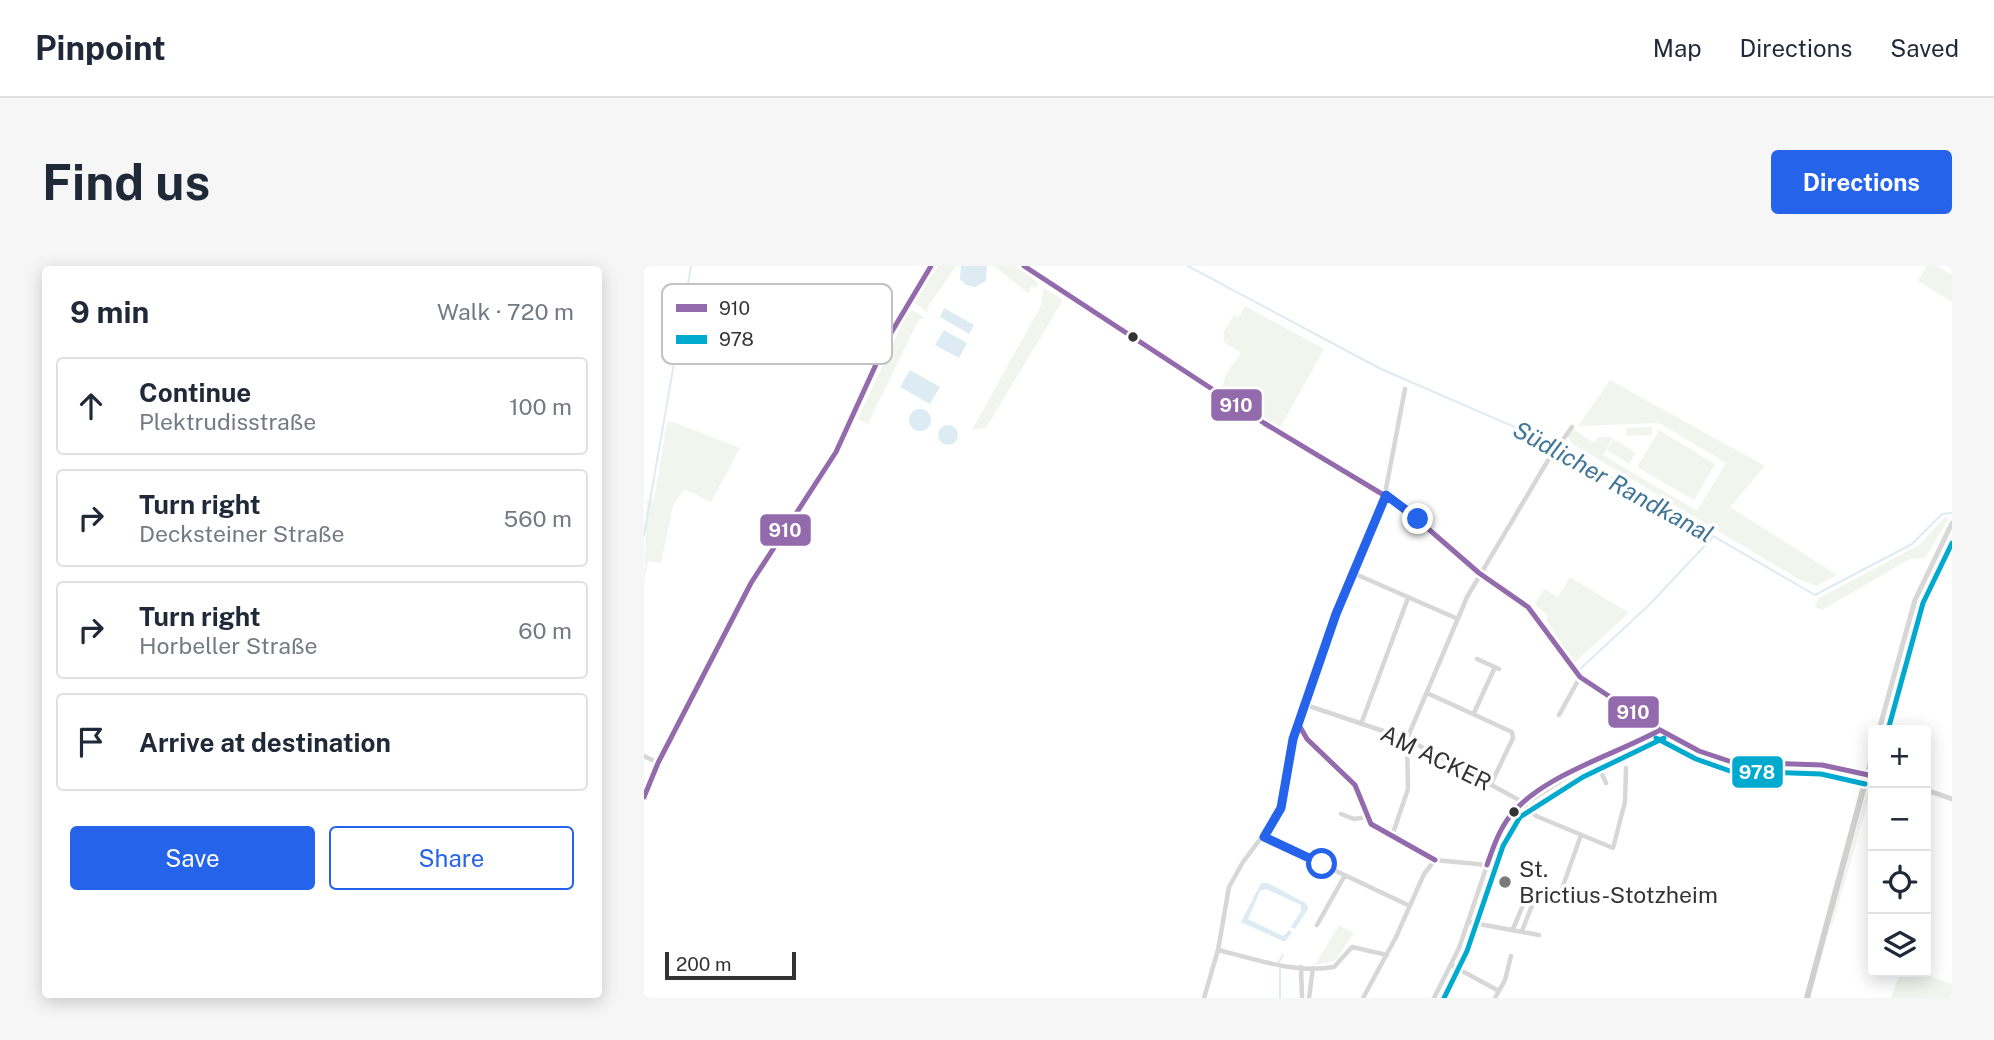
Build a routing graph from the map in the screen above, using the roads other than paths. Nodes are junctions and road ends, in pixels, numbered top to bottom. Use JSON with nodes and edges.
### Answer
{"nodes":[{"id":1,"x":931,"y":266,"type":"edge"},
{"id":2,"x":1024,"y":266,"type":"edge"},
{"id":3,"x":892,"y":331,"type":"edge"},
{"id":4,"x":876,"y":364,"type":"edge"},
{"id":5,"x":1405,"y":389,"type":"dead end"},
{"id":6,"x":1572,"y":427,"type":"dead end"},
{"id":7,"x":1386,"y":495,"type":"junction"},
{"id":8,"x":1952,"y":523,"type":"edge"},
{"id":9,"x":1353,"y":573,"type":"junction"},
{"id":10,"x":1479,"y":573,"type":"junction"},
{"id":11,"x":1408,"y":598,"type":"junction"},
{"id":12,"x":1458,"y":619,"type":"junction"},
{"id":13,"x":1477,"y":659,"type":"dead end"},
{"id":14,"x":1580,"y":677,"type":"junction"},
{"id":15,"x":1427,"y":693,"type":"junction"},
{"id":16,"x":1306,"y":705,"type":"junction"},
{"id":17,"x":1474,"y":713,"type":"junction"},
{"id":18,"x":1559,"y":715,"type":"dead end"},
{"id":19,"x":1361,"y":724,"type":"junction"},
{"id":20,"x":1299,"y":725,"type":"junction"},
{"id":21,"x":1880,"y":725,"type":"edge"},
{"id":22,"x":1660,"y":730,"type":"junction"},
{"id":23,"x":1293,"y":739,"type":"junction"},
{"id":24,"x":1307,"y":739,"type":"junction"},
{"id":25,"x":1407,"y":739,"type":"junction"},
{"id":26,"x":644,"y":756,"type":"edge"},
{"id":27,"x":1596,"y":761,"type":"junction"},
{"id":28,"x":658,"y":763,"type":"junction"},
{"id":29,"x":1626,"y":768,"type":"dead end"},
{"id":30,"x":1868,"y":775,"type":"edge"},
{"id":31,"x":1868,"y":782,"type":"edge"},
{"id":32,"x":1606,"y":783,"type":"dead end"},
{"id":33,"x":1491,"y":784,"type":"junction"},
{"id":34,"x":1931,"y":792,"type":"edge"},
{"id":35,"x":644,"y":797,"type":"edge"},
{"id":36,"x":1952,"y":799,"type":"edge"},
{"id":37,"x":1522,"y":804,"type":"junction"},
{"id":38,"x":1341,"y":814,"type":"dead end"},
{"id":39,"x":1366,"y":817,"type":"junction"},
{"id":40,"x":1581,"y":835,"type":"junction"},
{"id":41,"x":1392,"y":836,"type":"junction"},
{"id":42,"x":1264,"y":837,"type":"junction"},
{"id":43,"x":1435,"y":860,"type":"junction"},
{"id":44,"x":1487,"y":865,"type":"junction"},
{"id":45,"x":1345,"y":875,"type":"junction"},
{"id":46,"x":1536,"y":895,"type":"dead end"},
{"id":47,"x":1558,"y":900,"type":"dead end"},
{"id":48,"x":1532,"y":904,"type":"junction"},
{"id":49,"x":1410,"y":906,"type":"junction"},
{"id":50,"x":1468,"y":922,"type":"junction"},
{"id":51,"x":1317,"y":925,"type":"dead end"},
{"id":52,"x":1513,"y":929,"type":"junction"},
{"id":53,"x":1522,"y":931,"type":"junction"},
{"id":54,"x":1539,"y":935,"type":"dead end"},
{"id":55,"x":1218,"y":950,"type":"junction"},
{"id":56,"x":1387,"y":955,"type":"junction"},
{"id":57,"x":1511,"y":956,"type":"dead end"},
{"id":58,"x":1451,"y":965,"type":"junction"},
{"id":59,"x":1301,"y":967,"type":"junction"},
{"id":60,"x":1313,"y":968,"type":"junction"},
{"id":61,"x":1499,"y":991,"type":"junction"},
{"id":62,"x":1204,"y":998,"type":"edge"},
{"id":63,"x":1302,"y":998,"type":"edge"},
{"id":64,"x":1308,"y":998,"type":"edge"},
{"id":65,"x":1363,"y":998,"type":"edge"},
{"id":66,"x":1434,"y":998,"type":"edge"},
{"id":67,"x":1495,"y":998,"type":"edge"},
{"id":68,"x":1807,"y":998,"type":"edge"}],
"edges":[{"from":1,"to":3,"type":"street"},
{"from":2,"to":7,"type":"main road"},
{"from":4,"to":28,"type":"street"},
{"from":5,"to":7,"type":"street"},
{"from":6,"to":10,"type":"street"},
{"from":7,"to":9,"type":"street"},
{"from":7,"to":10,"type":"main road"},
{"from":8,"to":21,"type":"street"},
{"from":9,"to":11,"type":"street"},
{"from":9,"to":16,"type":"street"},
{"from":10,"to":12,"type":"street"},
{"from":10,"to":14,"type":"main road"},
{"from":11,"to":12,"type":"street"},
{"from":11,"to":19,"type":"street"},
{"from":12,"to":15,"type":"street"},
{"from":13,"to":17,"type":"street"},
{"from":14,"to":18,"type":"street"},
{"from":14,"to":22,"type":"main road"},
{"from":15,"to":17,"type":"street"},
{"from":15,"to":25,"type":"street"},
{"from":16,"to":19,"type":"street","name":"AM ACKER"},
{"from":16,"to":20,"type":"street"},
{"from":17,"to":33,"type":"street"},
{"from":19,"to":25,"type":"street","name":"AM ACKER"},
{"from":20,"to":23,"type":"street"},
{"from":20,"to":24,"type":"street"},
{"from":22,"to":27,"type":"street"},
{"from":22,"to":30,"type":"main road"},
{"from":23,"to":24,"type":"street"},
{"from":23,"to":42,"type":"street"},
{"from":24,"to":39,"type":"street"},
{"from":25,"to":33,"type":"street","name":"AM ACKER"},
{"from":25,"to":41,"type":"street"},
{"from":26,"to":28,"type":"street"},
{"from":27,"to":32,"type":"street"},
{"from":27,"to":37,"type":"street"},
{"from":28,"to":35,"type":"street"},
{"from":29,"to":40,"type":"street","name":"AM ACKER"},
{"from":31,"to":68,"type":"main road"},
{"from":33,"to":37,"type":"street","name":"AM ACKER"},
{"from":34,"to":36,"type":"street"},
{"from":37,"to":40,"type":"street","name":"AM ACKER"},
{"from":37,"to":44,"type":"street"},
{"from":38,"to":39,"type":"street"},
{"from":39,"to":41,"type":"street"},
{"from":40,"to":47,"type":"street"},
{"from":41,"to":43,"type":"street"},
{"from":42,"to":45,"type":"street"},
{"from":42,"to":55,"type":"street"},
{"from":43,"to":44,"type":"street"},
{"from":43,"to":49,"type":"street"},
{"from":44,"to":50,"type":"street"},
{"from":45,"to":49,"type":"street"},
{"from":45,"to":51,"type":"street"},
{"from":46,"to":48,"type":"street"},
{"from":48,"to":52,"type":"street"},
{"from":48,"to":53,"type":"street"},
{"from":49,"to":56,"type":"street"},
{"from":50,"to":52,"type":"street"},
{"from":50,"to":58,"type":"street"},
{"from":52,"to":53,"type":"street"},
{"from":53,"to":54,"type":"street"},
{"from":55,"to":59,"type":"street"},
{"from":55,"to":62,"type":"street"},
{"from":56,"to":60,"type":"street"},
{"from":56,"to":65,"type":"street"},
{"from":57,"to":61,"type":"street"},
{"from":58,"to":61,"type":"street"},
{"from":58,"to":66,"type":"street"},
{"from":59,"to":60,"type":"street"},
{"from":59,"to":63,"type":"street"},
{"from":60,"to":64,"type":"street"},
{"from":61,"to":67,"type":"street"}]}
